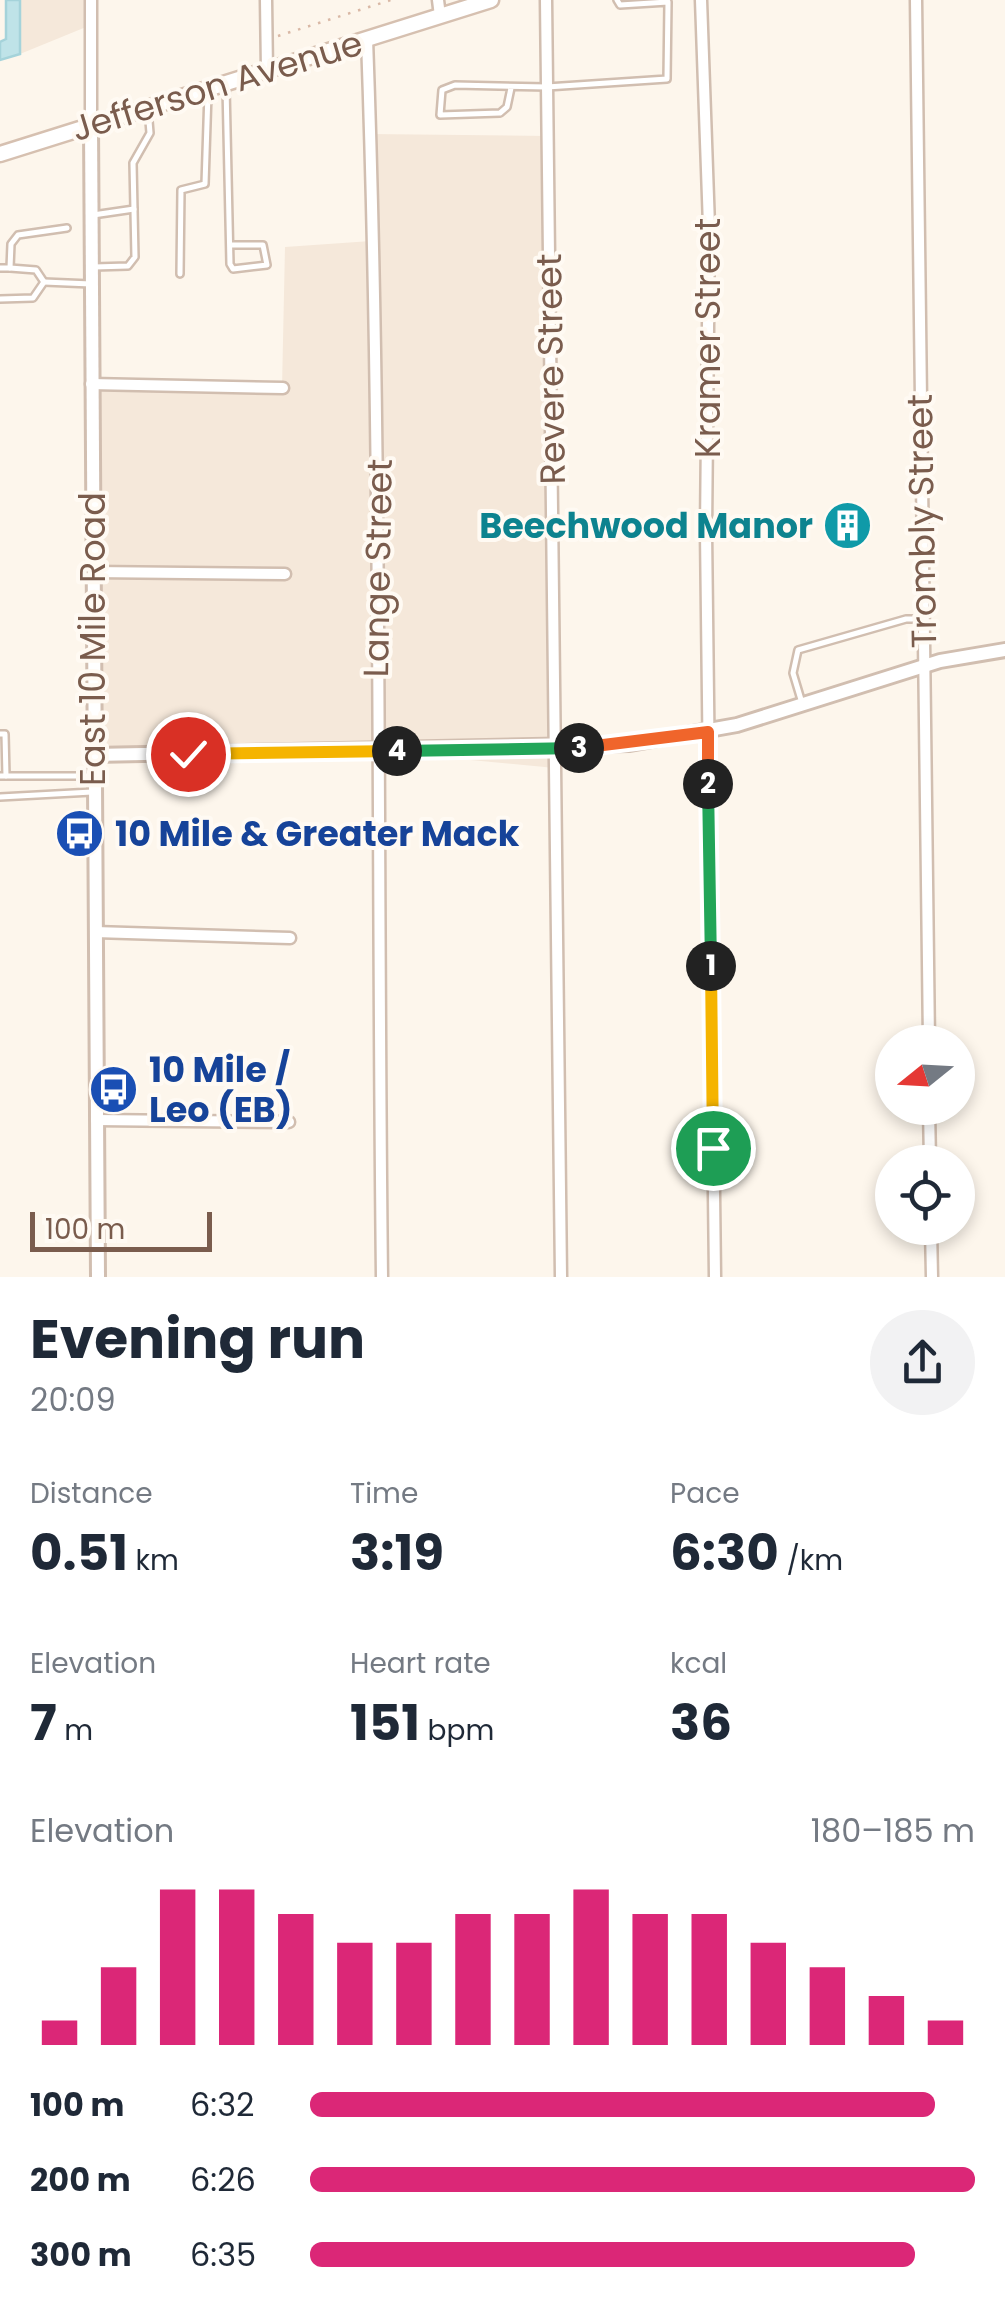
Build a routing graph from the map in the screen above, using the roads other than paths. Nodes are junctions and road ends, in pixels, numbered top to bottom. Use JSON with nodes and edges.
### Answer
{"nodes":[{"id":1,"x":91,"y":0,"type":"edge"},
{"id":2,"x":266,"y":0,"type":"edge"},
{"id":3,"x":492,"y":0,"type":"edge"},
{"id":4,"x":546,"y":0,"type":"edge"},
{"id":5,"x":616,"y":0,"type":"edge"},
{"id":6,"x":701,"y":0,"type":"edge"},
{"id":7,"x":916,"y":0,"type":"edge"},
{"id":8,"x":439,"y":8,"type":"edge"},
{"id":9,"x":367,"y":40,"type":"junction"},
{"id":10,"x":267,"y":71,"type":"junction"},
{"id":11,"x":226,"y":84,"type":"junction"},
{"id":12,"x":548,"y":87,"type":"junction"},
{"id":13,"x":510,"y":88,"type":"junction"},
{"id":14,"x":208,"y":90,"type":"junction"},
{"id":15,"x":148,"y":109,"type":"junction"},
{"id":16,"x":91,"y":125,"type":"junction"},
{"id":17,"x":0,"y":154,"type":"edge"},
{"id":18,"x":134,"y":209,"type":"junction"},
{"id":19,"x":90,"y":215,"type":"junction"},
{"id":20,"x":67,"y":228,"type":"dead end"},
{"id":21,"x":230,"y":245,"type":"junction"},
{"id":22,"x":90,"y":267,"type":"junction"},
{"id":23,"x":0,"y":268,"type":"edge"},
{"id":24,"x":10,"y":268,"type":"junction"},
{"id":25,"x":180,"y":274,"type":"dead end"},
{"id":26,"x":44,"y":282,"type":"junction"},
{"id":27,"x":90,"y":284,"type":"junction"},
{"id":28,"x":0,"y":299,"type":"edge"},
{"id":29,"x":91,"y":384,"type":"junction"},
{"id":30,"x":283,"y":388,"type":"dead end"},
{"id":31,"x":93,"y":572,"type":"junction"},
{"id":32,"x":285,"y":574,"type":"dead end"},
{"id":33,"x":923,"y":620,"type":"junction"},
{"id":34,"x":1005,"y":650,"type":"edge"},
{"id":35,"x":925,"y":666,"type":"junction"},
{"id":36,"x":803,"y":706,"type":"junction"},
{"id":37,"x":708,"y":732,"type":"junction"},
{"id":38,"x":0,"y":734,"type":"edge"},
{"id":39,"x":555,"y":749,"type":"junction"},
{"id":40,"x":376,"y":751,"type":"junction"},
{"id":41,"x":94,"y":755,"type":"junction"},
{"id":42,"x":3,"y":776,"type":"edge"},
{"id":43,"x":94,"y":776,"type":"junction"},
{"id":44,"x":94,"y":792,"type":"junction"},
{"id":45,"x":0,"y":797,"type":"edge"},
{"id":46,"x":96,"y":932,"type":"junction"},
{"id":47,"x":290,"y":938,"type":"dead end"},
{"id":48,"x":928,"y":1025,"type":"edge"},
{"id":49,"x":96,"y":1120,"type":"junction"},
{"id":50,"x":289,"y":1122,"type":"dead end"},
{"id":51,"x":931,"y":1245,"type":"edge"},
{"id":52,"x":98,"y":1277,"type":"edge"},
{"id":53,"x":382,"y":1277,"type":"edge"},
{"id":54,"x":561,"y":1277,"type":"edge"},
{"id":55,"x":714,"y":1277,"type":"edge"},
{"id":56,"x":932,"y":1277,"type":"edge"}],
"edges":[{"from":1,"to":16,"type":"street","name":"East 10 Mile Road"},
{"from":2,"to":10,"type":"street"},
{"from":3,"to":8,"type":"main road","name":"Jefferson Avenue"},
{"from":4,"to":12,"type":"street","name":"Revere Street"},
{"from":5,"to":12,"type":"lane"},
{"from":6,"to":37,"type":"street","name":"Kramer Street"},
{"from":7,"to":33,"type":"street","name":"Trombly Street"},
{"from":8,"to":9,"type":"main road","name":"Jefferson Avenue"},
{"from":9,"to":10,"type":"main road","name":"Jefferson Avenue"},
{"from":9,"to":40,"type":"street","name":"Lange Street"},
{"from":10,"to":11,"type":"main road","name":"Jefferson Avenue"},
{"from":11,"to":14,"type":"main road","name":"Jefferson Avenue"},
{"from":11,"to":21,"type":"lane"},
{"from":12,"to":13,"type":"lane"},
{"from":12,"to":39,"type":"street","name":"Revere Street"},
{"from":13,"to":13,"type":"lane"},
{"from":14,"to":15,"type":"main road","name":"Jefferson Avenue"},
{"from":14,"to":25,"type":"lane"},
{"from":15,"to":16,"type":"main road","name":"Jefferson Avenue"},
{"from":15,"to":18,"type":"lane"},
{"from":16,"to":17,"type":"main road","name":"Jefferson Avenue"},
{"from":16,"to":19,"type":"street","name":"East 10 Mile Road"},
{"from":18,"to":19,"type":"lane"},
{"from":18,"to":22,"type":"lane"},
{"from":19,"to":22,"type":"street","name":"East 10 Mile Road"},
{"from":20,"to":24,"type":"lane"},
{"from":21,"to":21,"type":"lane"},
{"from":22,"to":27,"type":"street","name":"East 10 Mile Road"},
{"from":23,"to":24,"type":"lane"},
{"from":24,"to":26,"type":"lane"},
{"from":26,"to":27,"type":"lane"},
{"from":26,"to":28,"type":"lane"},
{"from":27,"to":29,"type":"street","name":"East 10 Mile Road"},
{"from":29,"to":30,"type":"street"},
{"from":29,"to":31,"type":"street","name":"East 10 Mile Road"},
{"from":31,"to":32,"type":"street"},
{"from":31,"to":41,"type":"street","name":"East 10 Mile Road"},
{"from":33,"to":35,"type":"street","name":"Trombly Street"},
{"from":33,"to":36,"type":"lane"},
{"from":34,"to":35,"type":"street"},
{"from":35,"to":36,"type":"street"},
{"from":35,"to":48,"type":"street","name":"Trombly Street"},
{"from":36,"to":37,"type":"street"},
{"from":37,"to":39,"type":"street"},
{"from":37,"to":55,"type":"street","name":"Kramer Street"},
{"from":38,"to":42,"type":"lane"},
{"from":39,"to":40,"type":"street"},
{"from":39,"to":54,"type":"street","name":"Revere Street"},
{"from":40,"to":41,"type":"street"},
{"from":40,"to":53,"type":"street","name":"Lange Street"},
{"from":41,"to":43,"type":"street","name":"East 10 Mile Road"},
{"from":42,"to":43,"type":"lane"},
{"from":43,"to":44,"type":"street","name":"East 10 Mile Road"},
{"from":44,"to":45,"type":"lane"},
{"from":44,"to":46,"type":"street","name":"East 10 Mile Road"},
{"from":46,"to":47,"type":"street"},
{"from":46,"to":49,"type":"street","name":"East 10 Mile Road"},
{"from":49,"to":50,"type":"street"},
{"from":49,"to":52,"type":"street","name":"East 10 Mile Road"},
{"from":51,"to":56,"type":"street"}]}
